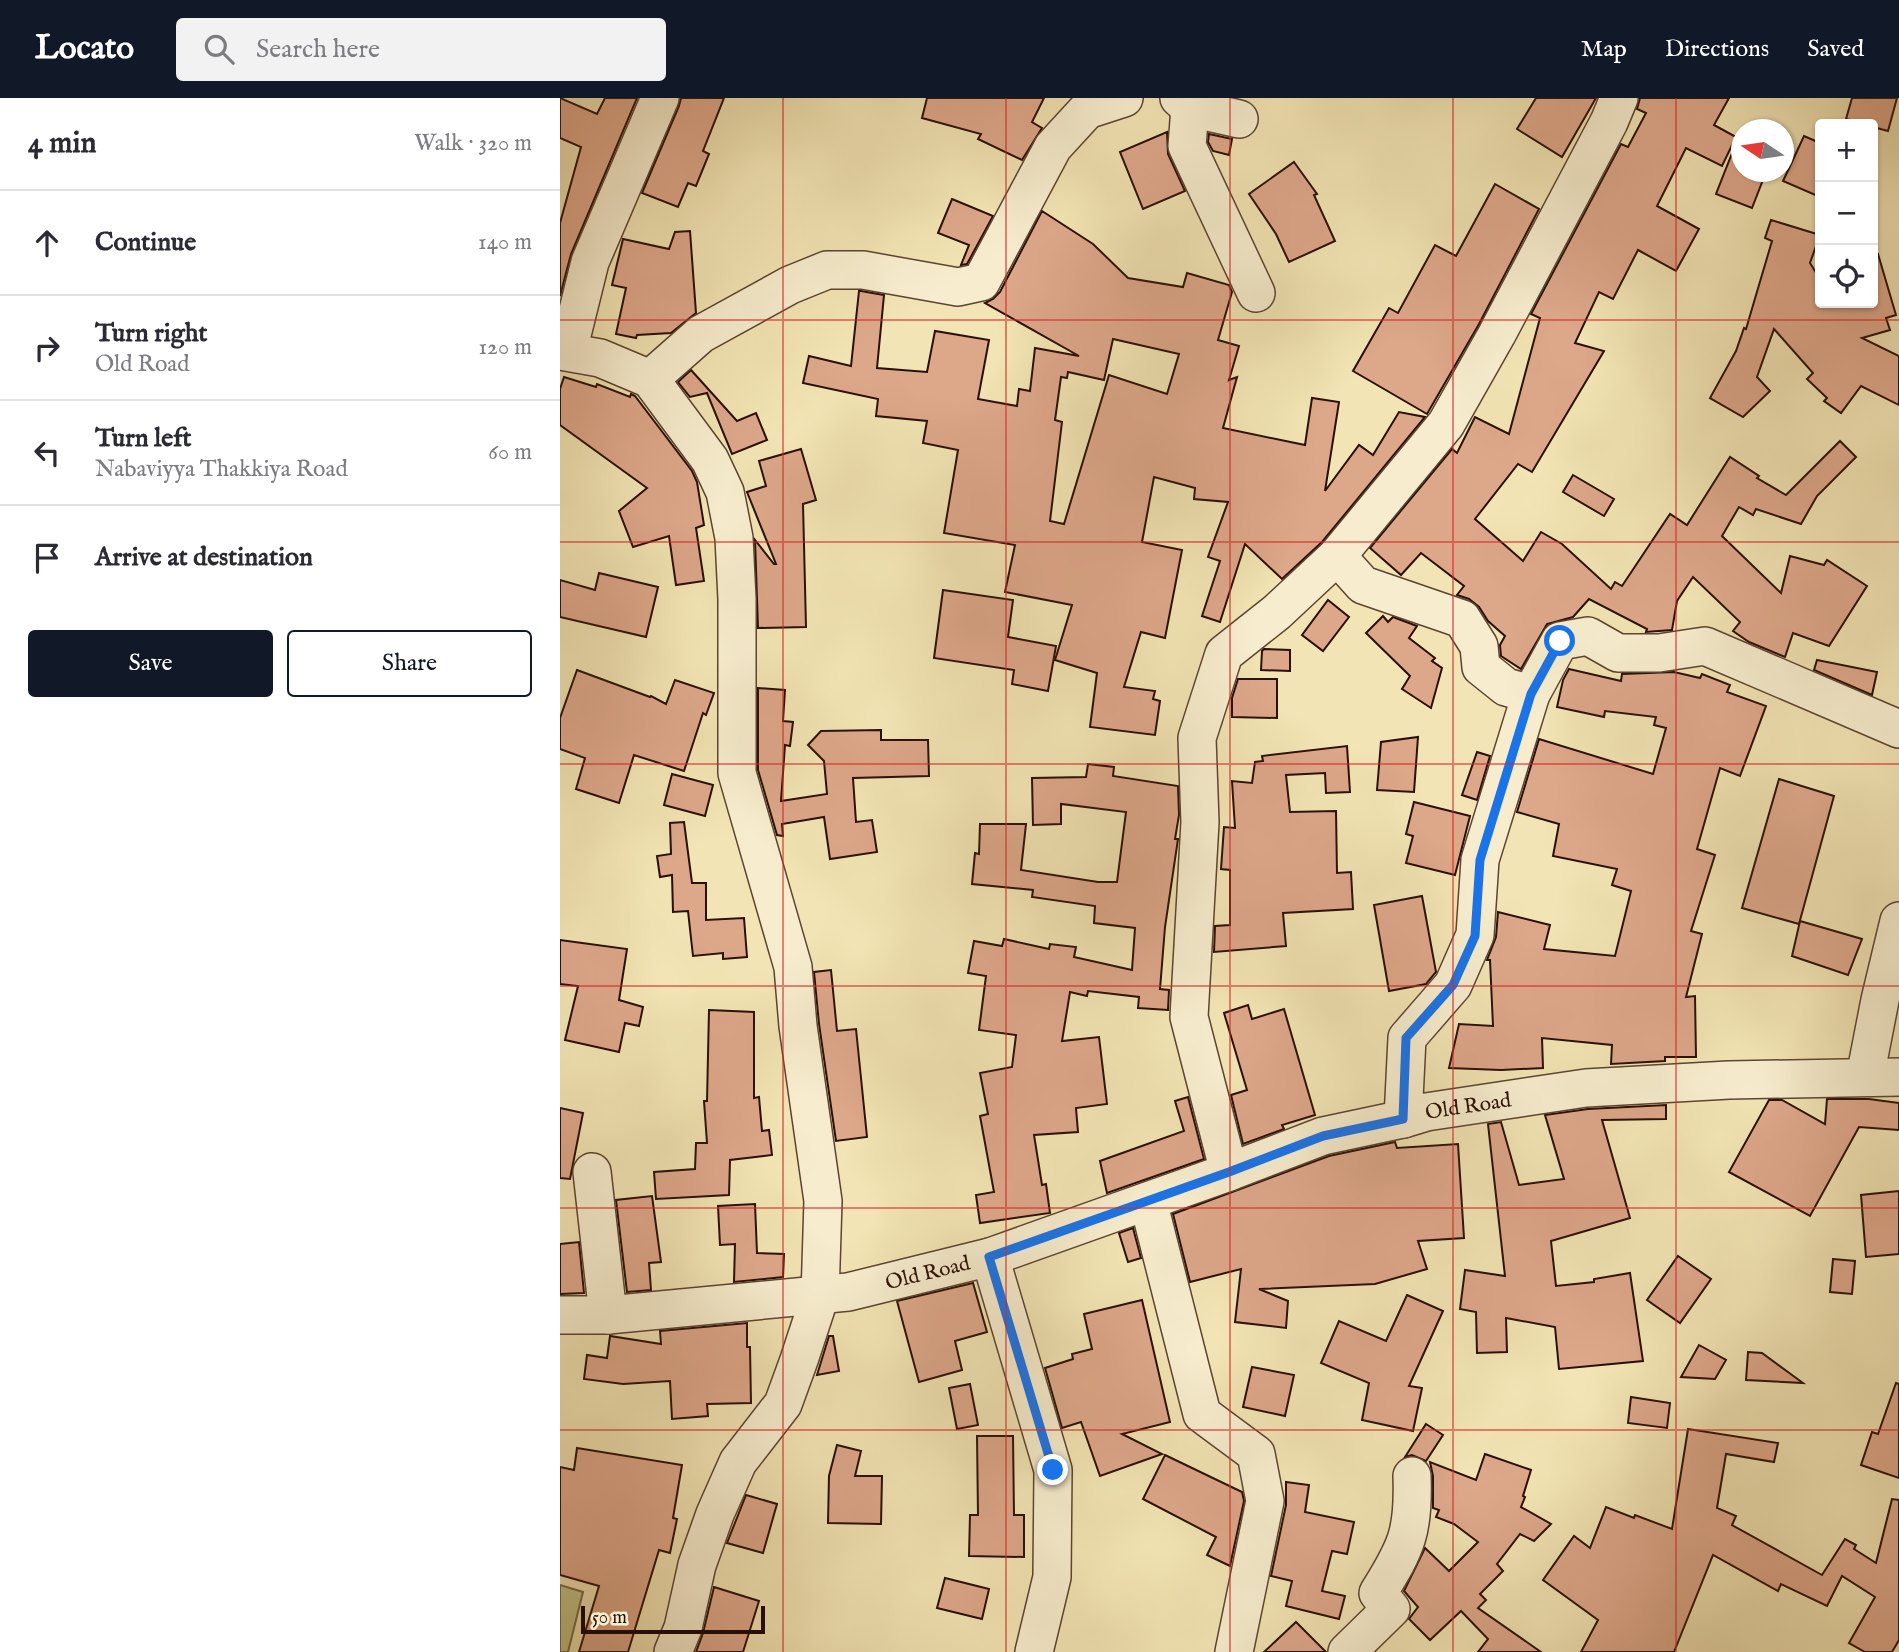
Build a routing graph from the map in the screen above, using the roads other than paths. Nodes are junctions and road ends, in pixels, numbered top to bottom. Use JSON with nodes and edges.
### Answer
{"nodes":[{"id":1,"x":660,"y":98,"type":"edge"},
{"id":2,"x":1124,"y":98,"type":"edge"},
{"id":3,"x":1619,"y":98,"type":"edge"},
{"id":4,"x":1184,"y":103,"type":"edge"},
{"id":5,"x":1239,"y":119,"type":"dead end"},
{"id":6,"x":1256,"y":293,"type":"dead end"},
{"id":7,"x":564,"y":351,"type":"edge"},
{"id":8,"x":650,"y":379,"type":"junction"},
{"id":9,"x":1337,"y":556,"type":"junction"},
{"id":10,"x":1531,"y":694,"type":"junction"},
{"id":11,"x":1899,"y":729,"type":"edge"},
{"id":12,"x":1899,"y":921,"type":"edge"},
{"id":13,"x":1882,"y":1077,"type":"edge"},
{"id":14,"x":1403,"y":1119,"type":"junction"},
{"id":15,"x":592,"y":1172,"type":"dead end"},
{"id":16,"x":1229,"y":1172,"type":"junction"},
{"id":17,"x":1147,"y":1201,"type":"junction"},
{"id":18,"x":989,"y":1257,"type":"junction"},
{"id":19,"x":820,"y":1296,"type":"junction"},
{"id":20,"x":560,"y":1315,"type":"edge"},
{"id":21,"x":608,"y":1315,"type":"junction"},
{"id":22,"x":1412,"y":1476,"type":"dead end"},
{"id":23,"x":673,"y":1652,"type":"edge"},
{"id":24,"x":1034,"y":1652,"type":"edge"},
{"id":25,"x":1234,"y":1652,"type":"edge"},
{"id":26,"x":1347,"y":1652,"type":"edge"}],
"edges":[{"from":1,"to":7,"type":"street"},
{"from":2,"to":8,"type":"street"},
{"from":3,"to":9,"type":"street"},
{"from":4,"to":5,"type":"street"},
{"from":4,"to":6,"type":"street"},
{"from":7,"to":8,"type":"street"},
{"from":8,"to":19,"type":"street"},
{"from":9,"to":10,"type":"street"},
{"from":9,"to":16,"type":"street"},
{"from":10,"to":11,"type":"street"},
{"from":10,"to":14,"type":"street"},
{"from":12,"to":13,"type":"street"},
{"from":13,"to":14,"type":"street","name":"Old Road"},
{"from":14,"to":16,"type":"street","name":"Old Road"},
{"from":15,"to":21,"type":"street"},
{"from":16,"to":17,"type":"street","name":"Old Road"},
{"from":17,"to":18,"type":"street","name":"Old Road"},
{"from":17,"to":25,"type":"street"},
{"from":18,"to":19,"type":"street","name":"Old Road"},
{"from":18,"to":24,"type":"street"},
{"from":19,"to":21,"type":"street","name":"Old Road"},
{"from":19,"to":23,"type":"street"},
{"from":20,"to":21,"type":"street","name":"Old Road"},
{"from":22,"to":26,"type":"street"}]}
